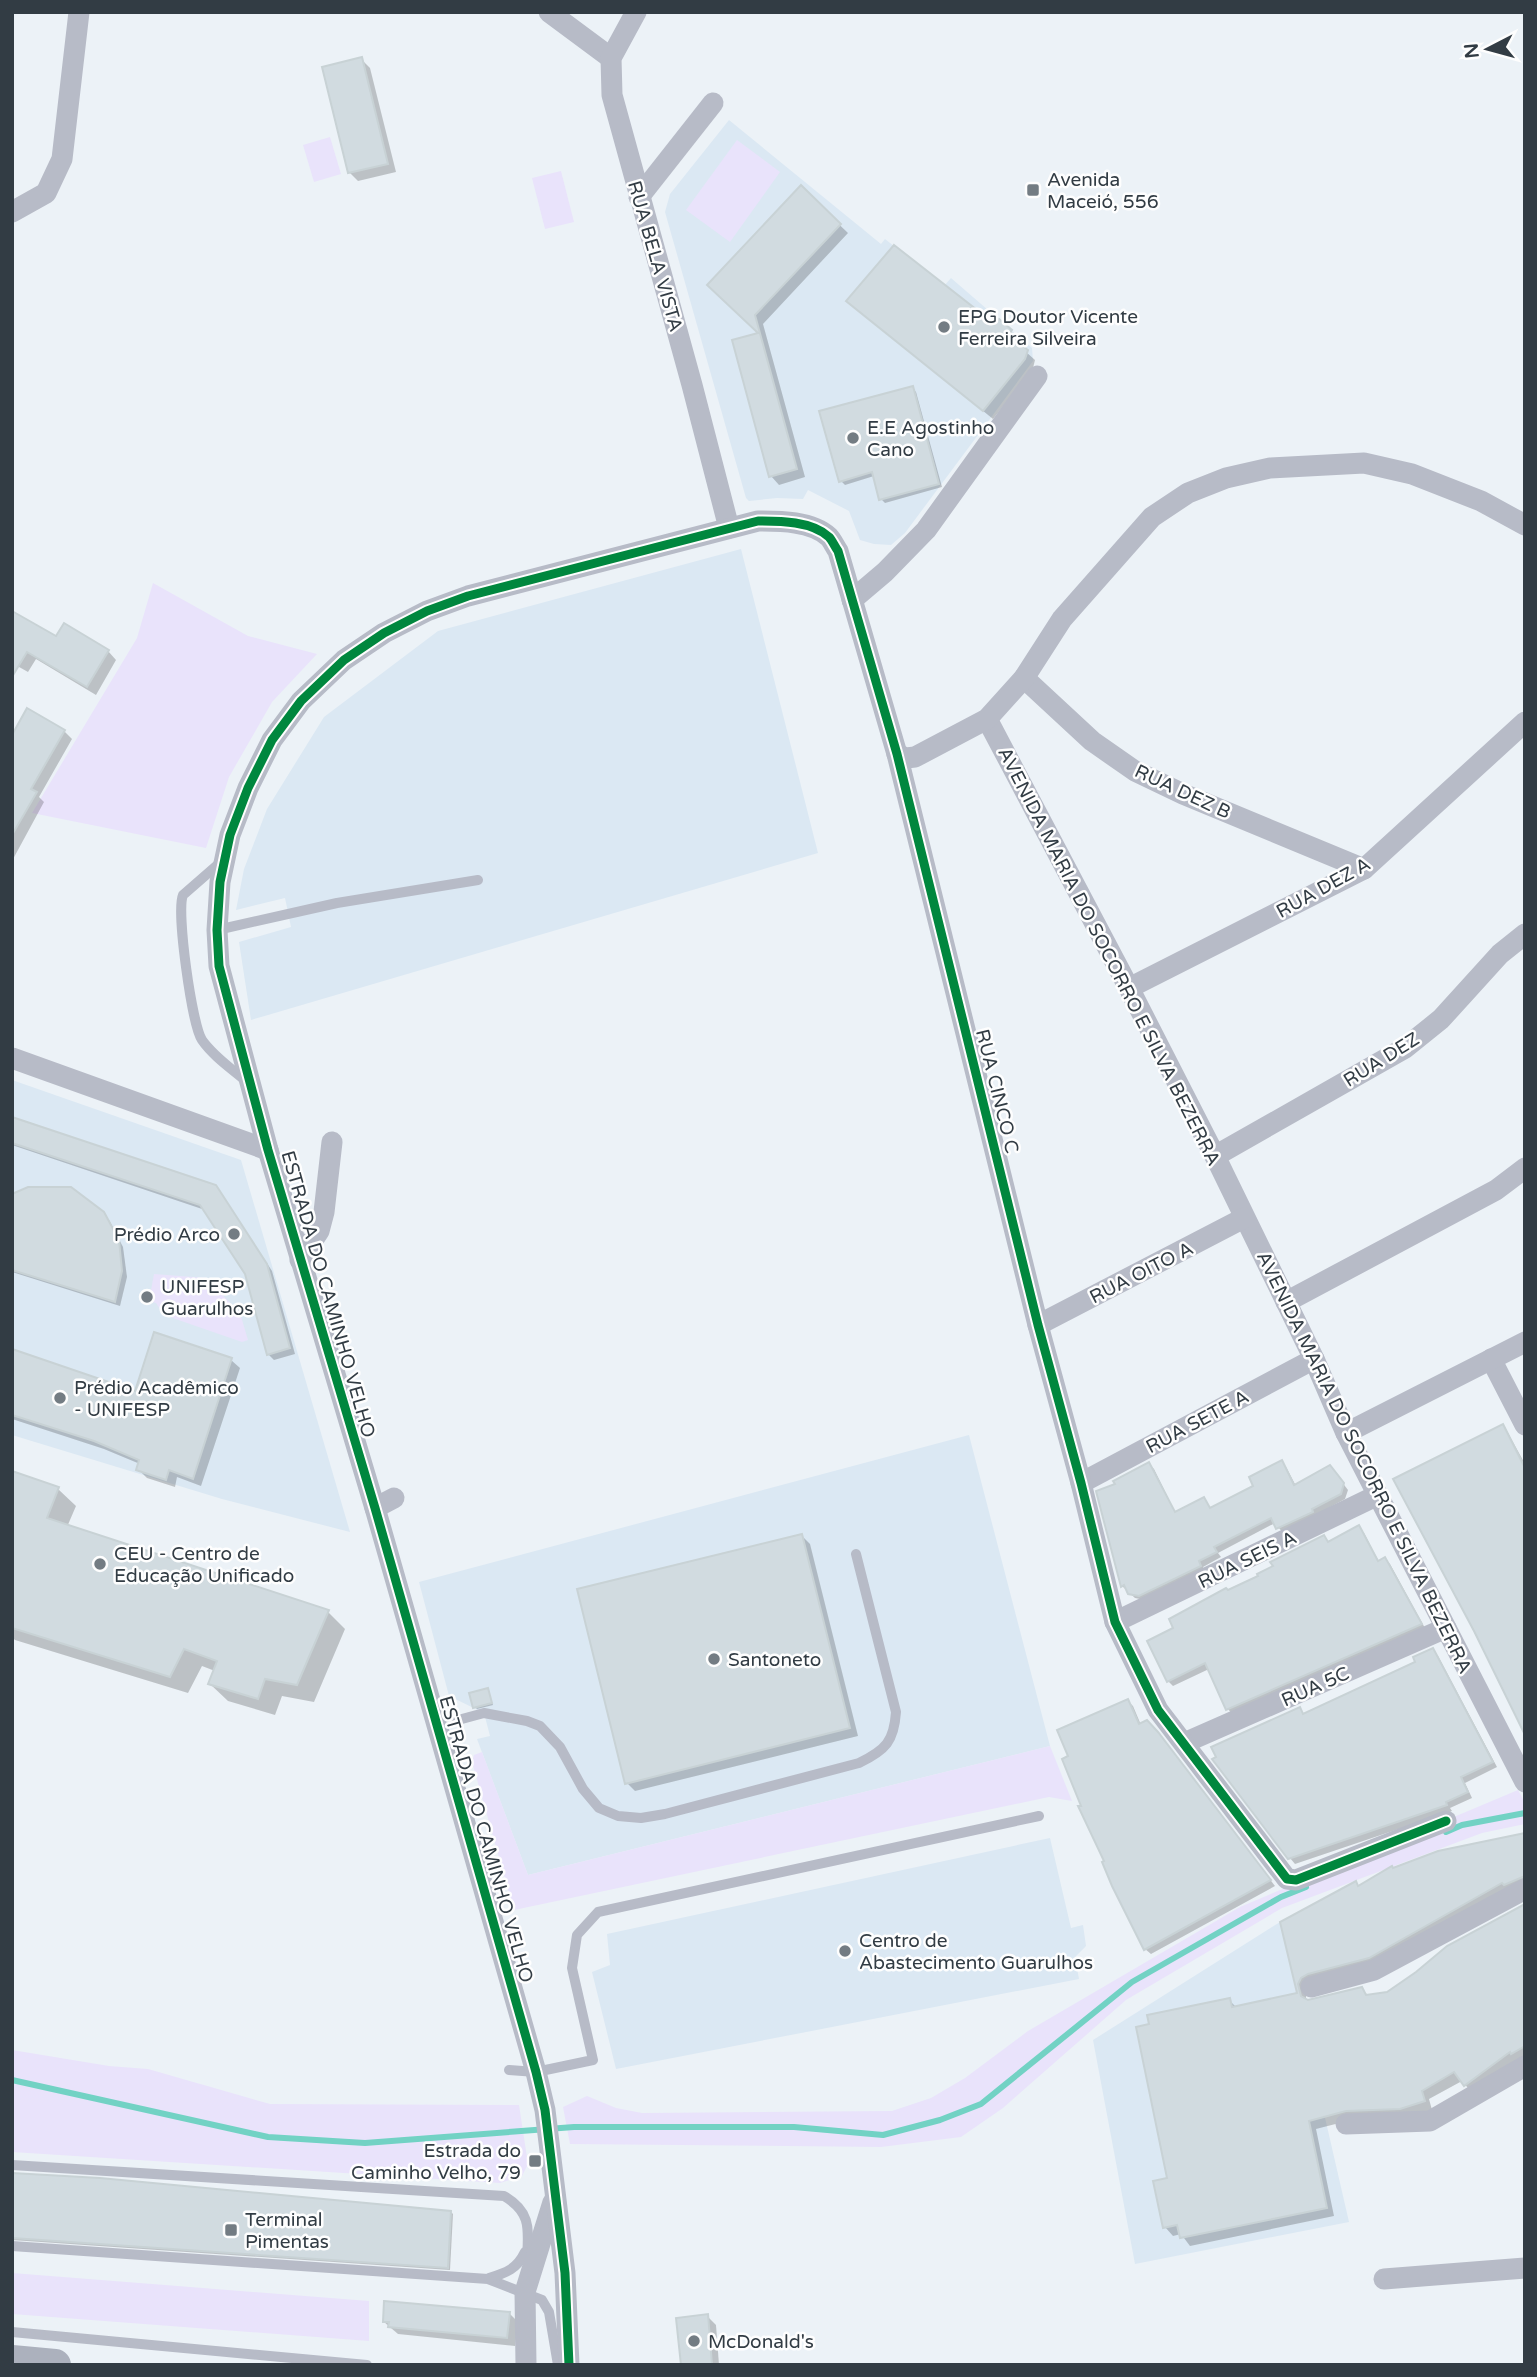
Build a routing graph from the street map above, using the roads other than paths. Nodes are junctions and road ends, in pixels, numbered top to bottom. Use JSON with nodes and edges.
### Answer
{"nodes":[{"id":1,"x":79,"y":12,"type":"edge"},
{"id":2,"x":549,"y":12,"type":"edge"},
{"id":3,"x":636,"y":12,"type":"edge"},
{"id":4,"x":611,"y":58,"type":"junction"},
{"id":5,"x":713,"y":103,"type":"dead end"},
{"id":6,"x":639,"y":197,"type":"junction"},
{"id":7,"x":12,"y":212,"type":"edge"},
{"id":8,"x":1037,"y":376,"type":"dead end"},
{"id":9,"x":1525,"y":525,"type":"edge"},
{"id":10,"x":729,"y":528,"type":"junction"},
{"id":11,"x":852,"y":600,"type":"junction"},
{"id":12,"x":1024,"y":678,"type":"junction"},
{"id":13,"x":987,"y":719,"type":"junction"},
{"id":14,"x":1525,"y":722,"type":"edge"},
{"id":15,"x":897,"y":754,"type":"junction"},
{"id":16,"x":225,"y":859,"type":"junction"},
{"id":17,"x":1364,"y":869,"type":"junction"},
{"id":18,"x":478,"y":880,"type":"dead end"},
{"id":19,"x":217,"y":930,"type":"junction"},
{"id":20,"x":1525,"y":934,"type":"edge"},
{"id":21,"x":1129,"y":988,"type":"junction"},
{"id":22,"x":12,"y":1058,"type":"edge"},
{"id":23,"x":251,"y":1085,"type":"junction"},
{"id":24,"x":332,"y":1142,"type":"dead end"},
{"id":25,"x":268,"y":1150,"type":"junction"},
{"id":26,"x":1215,"y":1156,"type":"junction"},
{"id":27,"x":1525,"y":1168,"type":"edge"},
{"id":28,"x":1244,"y":1218,"type":"junction"},
{"id":29,"x":300,"y":1260,"type":"junction"},
{"id":30,"x":1286,"y":1302,"type":"junction"},
{"id":31,"x":1038,"y":1325,"type":"junction"},
{"id":32,"x":1525,"y":1342,"type":"edge"},
{"id":33,"x":1314,"y":1359,"type":"junction"},
{"id":34,"x":1490,"y":1359,"type":"junction"},
{"id":35,"x":1525,"y":1425,"type":"edge"},
{"id":36,"x":1346,"y":1433,"type":"junction"},
{"id":37,"x":1081,"y":1483,"type":"junction"},
{"id":38,"x":1378,"y":1495,"type":"junction"},
{"id":39,"x":394,"y":1498,"type":"dead end"},
{"id":40,"x":375,"y":1508,"type":"junction"},
{"id":41,"x":856,"y":1554,"type":"dead end"},
{"id":42,"x":1115,"y":1622,"type":"junction"},
{"id":43,"x":1446,"y":1628,"type":"junction"},
{"id":44,"x":436,"y":1726,"type":"junction"},
{"id":45,"x":1184,"y":1743,"type":"junction"},
{"id":46,"x":1525,"y":1782,"type":"edge"},
{"id":47,"x":1039,"y":1816,"type":"dead end"},
{"id":48,"x":1446,"y":1821,"type":"dead end"},
{"id":49,"x":1525,"y":1889,"type":"edge"},
{"id":50,"x":1311,"y":1987,"type":"dead end"},
{"id":51,"x":1525,"y":2066,"type":"edge"},
{"id":52,"x":509,"y":2070,"type":"dead end"},
{"id":53,"x":536,"y":2072,"type":"junction"},
{"id":54,"x":1346,"y":2124,"type":"dead end"},
{"id":55,"x":12,"y":2165,"type":"edge"},
{"id":56,"x":555,"y":2197,"type":"junction"},
{"id":57,"x":528,"y":2229,"type":"junction"},
{"id":58,"x":12,"y":2246,"type":"edge"},
{"id":59,"x":1525,"y":2268,"type":"edge"},
{"id":60,"x":488,"y":2279,"type":"junction"},
{"id":61,"x":1384,"y":2279,"type":"dead end"},
{"id":62,"x":526,"y":2292,"type":"junction"},
{"id":63,"x":12,"y":2332,"type":"edge"},
{"id":64,"x":12,"y":2361,"type":"edge"},
{"id":65,"x":55,"y":2365,"type":"edge"},
{"id":66,"x":367,"y":2365,"type":"edge"},
{"id":67,"x":526,"y":2365,"type":"edge"},
{"id":68,"x":558,"y":2365,"type":"edge"},
{"id":69,"x":569,"y":2365,"type":"edge"}],
"edges":[{"from":1,"to":7,"type":"street"},
{"from":2,"to":4,"type":"street"},
{"from":3,"to":4,"type":"street"},
{"from":4,"to":6,"type":"street","name":"RUA BELA VISTA"},
{"from":5,"to":6,"type":"street"},
{"from":6,"to":10,"type":"street","name":"RUA BELA VISTA"},
{"from":8,"to":11,"type":"street"},
{"from":9,"to":12,"type":"street"},
{"from":10,"to":11,"type":"street","name":"RUA CINCO C"},
{"from":10,"to":16,"type":"street","name":"ESTRADA DO CAMINHO VELHO"},
{"from":11,"to":15,"type":"street","name":"RUA CINCO C"},
{"from":12,"to":13,"type":"street"},
{"from":12,"to":17,"type":"street","name":"RUA DEZ B"},
{"from":13,"to":15,"type":"street"},
{"from":13,"to":21,"type":"street","name":"AVENIDA MARIA DO SOCORRO E SILVA BEZERRA"},
{"from":14,"to":17,"type":"street","name":"RUA DEZ A"},
{"from":15,"to":31,"type":"street","name":"RUA CINCO C"},
{"from":16,"to":19,"type":"street","name":"ESTRADA DO CAMINHO VELHO"},
{"from":16,"to":23,"type":"lane"},
{"from":17,"to":21,"type":"street","name":"RUA DEZ A"},
{"from":18,"to":19,"type":"lane"},
{"from":19,"to":23,"type":"street","name":"ESTRADA DO CAMINHO VELHO"},
{"from":20,"to":26,"type":"street","name":"RUA DEZ"},
{"from":21,"to":26,"type":"street","name":"AVENIDA MARIA DO SOCORRO E SILVA BEZERRA"},
{"from":22,"to":25,"type":"street"},
{"from":23,"to":25,"type":"street","name":"ESTRADA DO CAMINHO VELHO"},
{"from":24,"to":29,"type":"street"},
{"from":25,"to":29,"type":"street","name":"ESTRADA DO CAMINHO VELHO"},
{"from":26,"to":28,"type":"street","name":"AVENIDA MARIA DO SOCORRO E SILVA BEZERRA"},
{"from":27,"to":30,"type":"street"},
{"from":28,"to":30,"type":"street","name":"AVENIDA MARIA DO SOCORRO E SILVA BEZERRA"},
{"from":28,"to":31,"type":"street","name":"RUA OITO A"},
{"from":29,"to":40,"type":"street","name":"ESTRADA DO CAMINHO VELHO"},
{"from":30,"to":33,"type":"street","name":"AVENIDA MARIA DO SOCORRO E SILVA BEZERRA"},
{"from":31,"to":37,"type":"street","name":"RUA CINCO C"},
{"from":32,"to":34,"type":"street"},
{"from":33,"to":36,"type":"street","name":"AVENIDA MARIA DO SOCORRO E SILVA BEZERRA"},
{"from":33,"to":37,"type":"street","name":"RUA SETE A"},
{"from":34,"to":35,"type":"street"},
{"from":34,"to":36,"type":"street"},
{"from":36,"to":38,"type":"street","name":"AVENIDA MARIA DO SOCORRO E SILVA BEZERRA"},
{"from":37,"to":42,"type":"street","name":"RUA CINCO C"},
{"from":38,"to":42,"type":"street","name":"RUA SEIS A"},
{"from":38,"to":43,"type":"street","name":"AVENIDA MARIA DO SOCORRO E SILVA BEZERRA"},
{"from":39,"to":40,"type":"street"},
{"from":40,"to":44,"type":"street","name":"ESTRADA DO CAMINHO VELHO"},
{"from":41,"to":44,"type":"lane"},
{"from":42,"to":45,"type":"street","name":"RUA CINCO C"},
{"from":43,"to":45,"type":"street","name":"RUA 5C"},
{"from":43,"to":46,"type":"street","name":"AVENIDA MARIA DO SOCORRO E SILVA BEZERRA"},
{"from":44,"to":53,"type":"street","name":"ESTRADA DO CAMINHO VELHO"},
{"from":45,"to":48,"type":"street","name":"RUA CINCO C"},
{"from":47,"to":53,"type":"lane"},
{"from":49,"to":50,"type":"street"},
{"from":51,"to":54,"type":"street"},
{"from":52,"to":53,"type":"lane"},
{"from":53,"to":56,"type":"street","name":"ESTRADA DO CAMINHO VELHO"},
{"from":55,"to":57,"type":"lane"},
{"from":56,"to":62,"type":"street","name":"ESTRADA DO CAMINHO VELHO"},
{"from":56,"to":69,"type":"street","name":"ESTRADA DO CAMINHO VELHO"},
{"from":57,"to":60,"type":"lane"},
{"from":57,"to":62,"type":"lane"},
{"from":58,"to":60,"type":"lane"},
{"from":59,"to":61,"type":"street"},
{"from":60,"to":62,"type":"lane"},
{"from":62,"to":67,"type":"street","name":"ESTRADA DO CAMINHO VELHO"},
{"from":62,"to":68,"type":"lane"},
{"from":63,"to":66,"type":"lane"},
{"from":64,"to":65,"type":"main road"}]}
